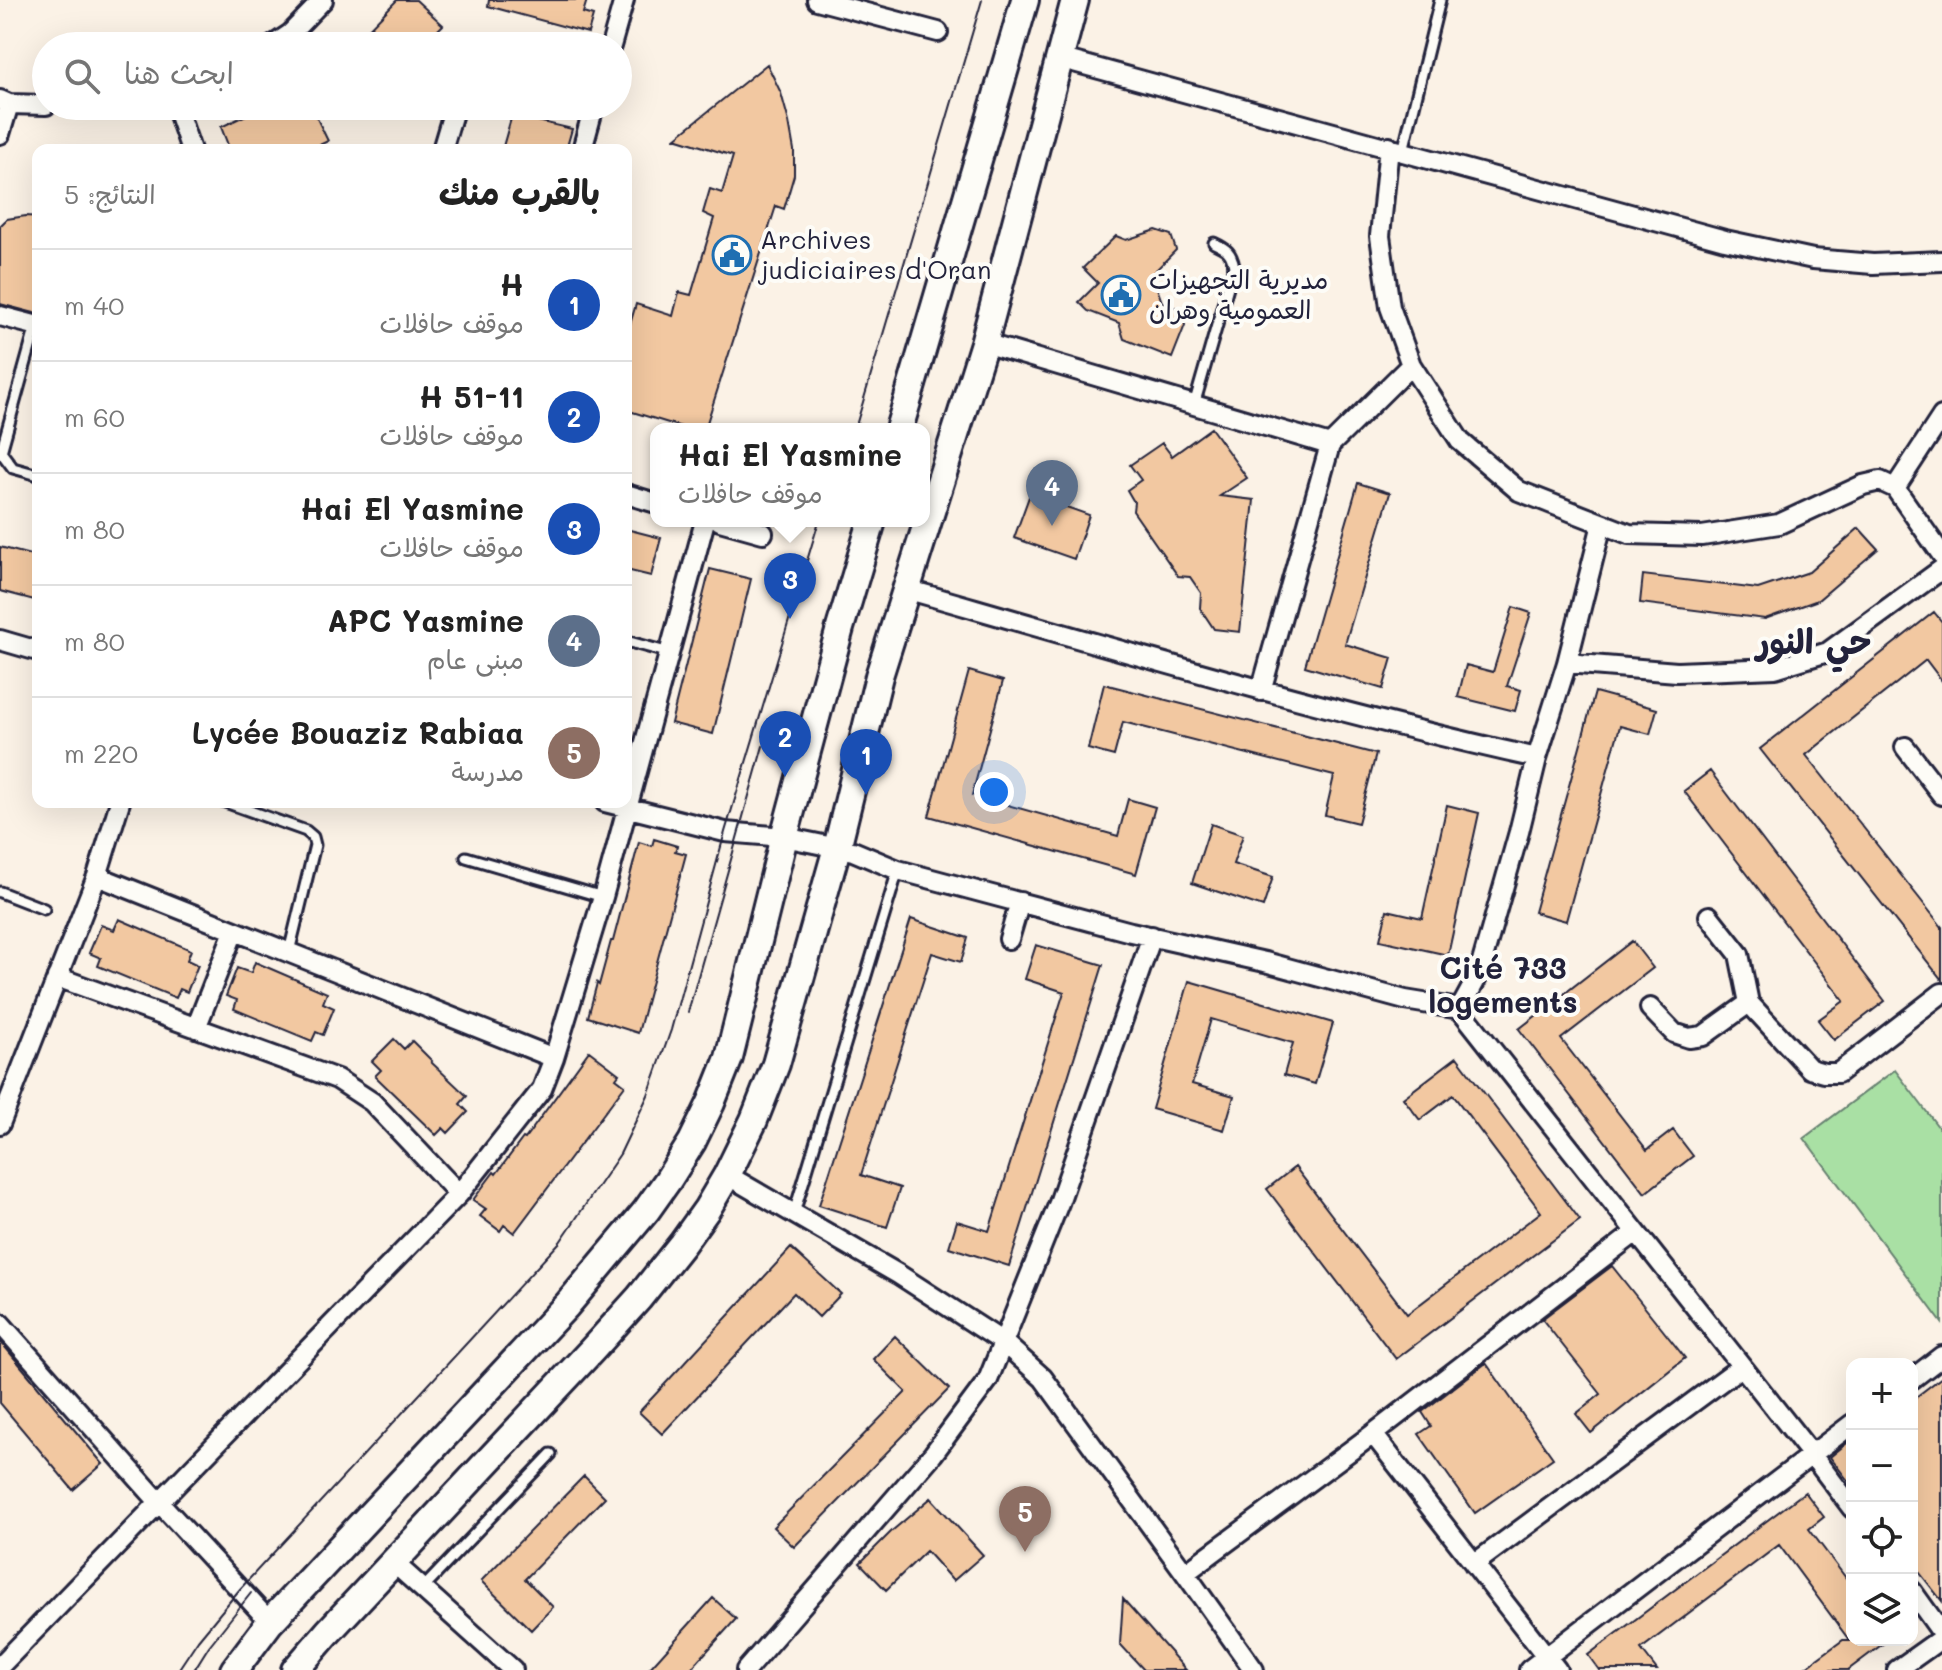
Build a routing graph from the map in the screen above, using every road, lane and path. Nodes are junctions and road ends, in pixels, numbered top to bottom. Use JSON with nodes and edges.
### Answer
{"nodes":[{"id":1,"x":323,"y":0,"type":"edge"},
{"id":2,"x":624,"y":0,"type":"edge"},
{"id":3,"x":817,"y":0,"type":"edge"},
{"id":4,"x":1025,"y":0,"type":"edge"},
{"id":5,"x":1075,"y":0,"type":"edge"},
{"id":6,"x":1440,"y":0,"type":"edge"},
{"id":7,"x":292,"y":32,"type":"edge"},
{"id":8,"x":615,"y":32,"type":"edge"},
{"id":9,"x":938,"y":32,"type":"dead end"},
{"id":10,"x":1059,"y":58,"type":"junction"},
{"id":11,"x":4,"y":102,"type":"edge"},
{"id":12,"x":32,"y":104,"type":"edge"},
{"id":13,"x":181,"y":120,"type":"edge"},
{"id":14,"x":451,"y":120,"type":"edge"},
{"id":15,"x":588,"y":120,"type":"edge"},
{"id":16,"x":0,"y":134,"type":"edge"},
{"id":17,"x":189,"y":144,"type":"edge"},
{"id":18,"x":444,"y":144,"type":"edge"},
{"id":19,"x":583,"y":144,"type":"edge"},
{"id":20,"x":1396,"y":149,"type":"junction"},
{"id":21,"x":1214,"y":243,"type":"dead end"},
{"id":22,"x":1942,"y":261,"type":"edge"},
{"id":23,"x":0,"y":316,"type":"edge"},
{"id":24,"x":32,"y":325,"type":"edge"},
{"id":25,"x":984,"y":343,"type":"junction"},
{"id":26,"x":32,"y":344,"type":"edge"},
{"id":27,"x":1411,"y":365,"type":"junction"},
{"id":28,"x":1194,"y":405,"type":"junction"},
{"id":29,"x":1942,"y":416,"type":"edge"},
{"id":30,"x":901,"y":423,"type":"edge"},
{"id":31,"x":1330,"y":445,"type":"junction"},
{"id":32,"x":32,"y":473,"type":"edge"},
{"id":33,"x":1895,"y":488,"type":"junction"},
{"id":34,"x":930,"y":513,"type":"edge"},
{"id":35,"x":1602,"y":524,"type":"junction"},
{"id":36,"x":703,"y":527,"type":"edge"},
{"id":37,"x":742,"y":527,"type":"edge"},
{"id":38,"x":870,"y":527,"type":"edge"},
{"id":39,"x":926,"y":527,"type":"edge"},
{"id":40,"x":763,"y":533,"type":"dead end"},
{"id":41,"x":1942,"y":555,"type":"edge"},
{"id":42,"x":1942,"y":569,"type":"edge"},
{"id":43,"x":906,"y":589,"type":"junction"},
{"id":44,"x":0,"y":640,"type":"edge"},
{"id":45,"x":632,"y":643,"type":"edge"},
{"id":46,"x":32,"y":649,"type":"edge"},
{"id":47,"x":670,"y":653,"type":"junction"},
{"id":48,"x":1567,"y":663,"type":"junction"},
{"id":49,"x":1261,"y":691,"type":"junction"},
{"id":50,"x":1905,"y":747,"type":"dead end"},
{"id":51,"x":1537,"y":758,"type":"junction"},
{"id":52,"x":632,"y":786,"type":"edge"},
{"id":53,"x":1942,"y":795,"type":"edge"},
{"id":54,"x":118,"y":808,"type":"edge"},
{"id":55,"x":242,"y":808,"type":"edge"},
{"id":56,"x":626,"y":808,"type":"edge"},
{"id":57,"x":630,"y":808,"type":"edge"},
{"id":58,"x":784,"y":837,"type":"junction"},
{"id":59,"x":837,"y":848,"type":"junction"},
{"id":60,"x":466,"y":857,"type":"dead end"},
{"id":61,"x":898,"y":870,"type":"junction"},
{"id":62,"x":97,"y":876,"type":"junction"},
{"id":63,"x":0,"y":892,"type":"edge"},
{"id":64,"x":603,"y":897,"type":"junction"},
{"id":65,"x":1020,"y":902,"type":"junction"},
{"id":66,"x":44,"y":909,"type":"dead end"},
{"id":67,"x":1709,"y":916,"type":"dead end"},
{"id":68,"x":234,"y":931,"type":"junction"},
{"id":69,"x":1152,"y":936,"type":"junction"},
{"id":70,"x":1009,"y":939,"type":"dead end"},
{"id":71,"x":289,"y":952,"type":"junction"},
{"id":72,"x":57,"y":977,"type":"junction"},
{"id":73,"x":1942,"y":993,"type":"edge"},
{"id":74,"x":1749,"y":1003,"type":"junction"},
{"id":75,"x":1650,"y":1008,"type":"dead end"},
{"id":76,"x":1460,"y":1009,"type":"junction"},
{"id":77,"x":196,"y":1028,"type":"junction"},
{"id":78,"x":554,"y":1058,"type":"junction"},
{"id":79,"x":0,"y":1124,"type":"edge"},
{"id":80,"x":727,"y":1175,"type":"junction"},
{"id":81,"x":459,"y":1194,"type":"junction"},
{"id":82,"x":794,"y":1213,"type":"junction"},
{"id":83,"x":1636,"y":1232,"type":"junction"},
{"id":84,"x":0,"y":1323,"type":"edge"},
{"id":85,"x":1003,"y":1342,"type":"junction"},
{"id":86,"x":1942,"y":1356,"type":"edge"},
{"id":87,"x":1742,"y":1366,"type":"junction"},
{"id":88,"x":1918,"y":1374,"type":"edge"},
{"id":89,"x":1846,"y":1429,"type":"edge"},
{"id":90,"x":1373,"y":1434,"type":"junction"},
{"id":91,"x":551,"y":1454,"type":"dead end"},
{"id":92,"x":1812,"y":1455,"type":"junction"},
{"id":93,"x":159,"y":1502,"type":"junction"},
{"id":94,"x":1847,"y":1502,"type":"edge"},
{"id":95,"x":393,"y":1562,"type":"junction"},
{"id":96,"x":1474,"y":1564,"type":"junction"},
{"id":97,"x":1185,"y":1573,"type":"junction"},
{"id":98,"x":423,"y":1588,"type":"junction"},
{"id":99,"x":1918,"y":1600,"type":"edge"},
{"id":100,"x":270,"y":1622,"type":"junction"},
{"id":101,"x":1942,"y":1636,"type":"edge"},
{"id":102,"x":1551,"y":1663,"type":"edge"},
{"id":103,"x":0,"y":1666,"type":"edge"},
{"id":104,"x":234,"y":1670,"type":"edge"},
{"id":105,"x":295,"y":1670,"type":"edge"},
{"id":106,"x":513,"y":1670,"type":"edge"},
{"id":107,"x":746,"y":1670,"type":"edge"},
{"id":108,"x":1254,"y":1670,"type":"edge"},
{"id":109,"x":1529,"y":1670,"type":"edge"},
{"id":110,"x":1897,"y":1670,"type":"edge"}],
"edges":[{"from":1,"to":7,"type":"street"},
{"from":2,"to":8,"type":"street"},
{"from":3,"to":9,"type":"street"},
{"from":4,"to":30,"type":"main road"},
{"from":5,"to":10,"type":"main road"},
{"from":6,"to":20,"type":"lane"},
{"from":10,"to":20,"type":"street"},
{"from":10,"to":25,"type":"main road"},
{"from":11,"to":12,"type":"street"},
{"from":11,"to":16,"type":"street"},
{"from":13,"to":17,"type":"street"},
{"from":14,"to":18,"type":"street"},
{"from":15,"to":19,"type":"street"},
{"from":20,"to":22,"type":"street"},
{"from":20,"to":27,"type":"street"},
{"from":21,"to":28,"type":"lane"},
{"from":23,"to":24,"type":"street"},
{"from":25,"to":28,"type":"street"},
{"from":25,"to":34,"type":"main road"},
{"from":26,"to":32,"type":"lane"},
{"from":27,"to":31,"type":"street"},
{"from":27,"to":35,"type":"street"},
{"from":28,"to":31,"type":"street"},
{"from":29,"to":33,"type":"street"},
{"from":31,"to":49,"type":"street"},
{"from":33,"to":35,"type":"street"},
{"from":33,"to":41,"type":"street"},
{"from":35,"to":48,"type":"street"},
{"from":36,"to":47,"type":"street"},
{"from":37,"to":40,"type":"street"},
{"from":38,"to":58,"type":"main road"},
{"from":39,"to":43,"type":"main road"},
{"from":42,"to":48,"type":"street"},
{"from":43,"to":49,"type":"street"},
{"from":43,"to":59,"type":"main road"},
{"from":44,"to":46,"type":"street"},
{"from":45,"to":47,"type":"lane"},
{"from":47,"to":52,"type":"street"},
{"from":48,"to":51,"type":"street"},
{"from":49,"to":51,"type":"street"},
{"from":50,"to":53,"type":"street"},
{"from":51,"to":76,"type":"street"},
{"from":54,"to":62,"type":"street"},
{"from":55,"to":71,"type":"lane"},
{"from":56,"to":64,"type":"street"},
{"from":57,"to":58,"type":"street"},
{"from":58,"to":59,"type":"street"},
{"from":58,"to":100,"type":"main road"},
{"from":59,"to":61,"type":"street"},
{"from":59,"to":80,"type":"main road"},
{"from":60,"to":64,"type":"lane"},
{"from":61,"to":65,"type":"street"},
{"from":61,"to":82,"type":"lane"},
{"from":62,"to":68,"type":"street"},
{"from":62,"to":72,"type":"street"},
{"from":63,"to":66,"type":"lane"},
{"from":64,"to":78,"type":"street"},
{"from":65,"to":69,"type":"street"},
{"from":65,"to":70,"type":"street"},
{"from":67,"to":74,"type":"street"},
{"from":68,"to":71,"type":"street"},
{"from":68,"to":77,"type":"street"},
{"from":69,"to":76,"type":"street"},
{"from":69,"to":85,"type":"street"},
{"from":71,"to":78,"type":"street"},
{"from":72,"to":77,"type":"street"},
{"from":72,"to":79,"type":"street"},
{"from":73,"to":74,"type":"street"},
{"from":74,"to":75,"type":"street"},
{"from":76,"to":83,"type":"street"},
{"from":77,"to":81,"type":"street"},
{"from":78,"to":81,"type":"street"},
{"from":80,"to":82,"type":"street"},
{"from":80,"to":95,"type":"main road"},
{"from":81,"to":93,"type":"street"},
{"from":82,"to":85,"type":"street"},
{"from":83,"to":87,"type":"street"},
{"from":83,"to":90,"type":"street"},
{"from":84,"to":93,"type":"street"},
{"from":85,"to":97,"type":"street"},
{"from":85,"to":107,"type":"street"},
{"from":86,"to":88,"type":"street"},
{"from":87,"to":92,"type":"street"},
{"from":87,"to":96,"type":"street"},
{"from":89,"to":92,"type":"street"},
{"from":90,"to":96,"type":"street"},
{"from":90,"to":97,"type":"street"},
{"from":91,"to":98,"type":"lane"},
{"from":92,"to":94,"type":"street"},
{"from":92,"to":102,"type":"street"},
{"from":93,"to":100,"type":"street"},
{"from":93,"to":103,"type":"street"},
{"from":95,"to":98,"type":"street"},
{"from":95,"to":105,"type":"main road"},
{"from":96,"to":102,"type":"street"},
{"from":97,"to":108,"type":"street"},
{"from":98,"to":106,"type":"street"},
{"from":99,"to":101,"type":"street"},
{"from":100,"to":104,"type":"main road"},
{"from":101,"to":110,"type":"street"},
{"from":102,"to":109,"type":"street"}]}
